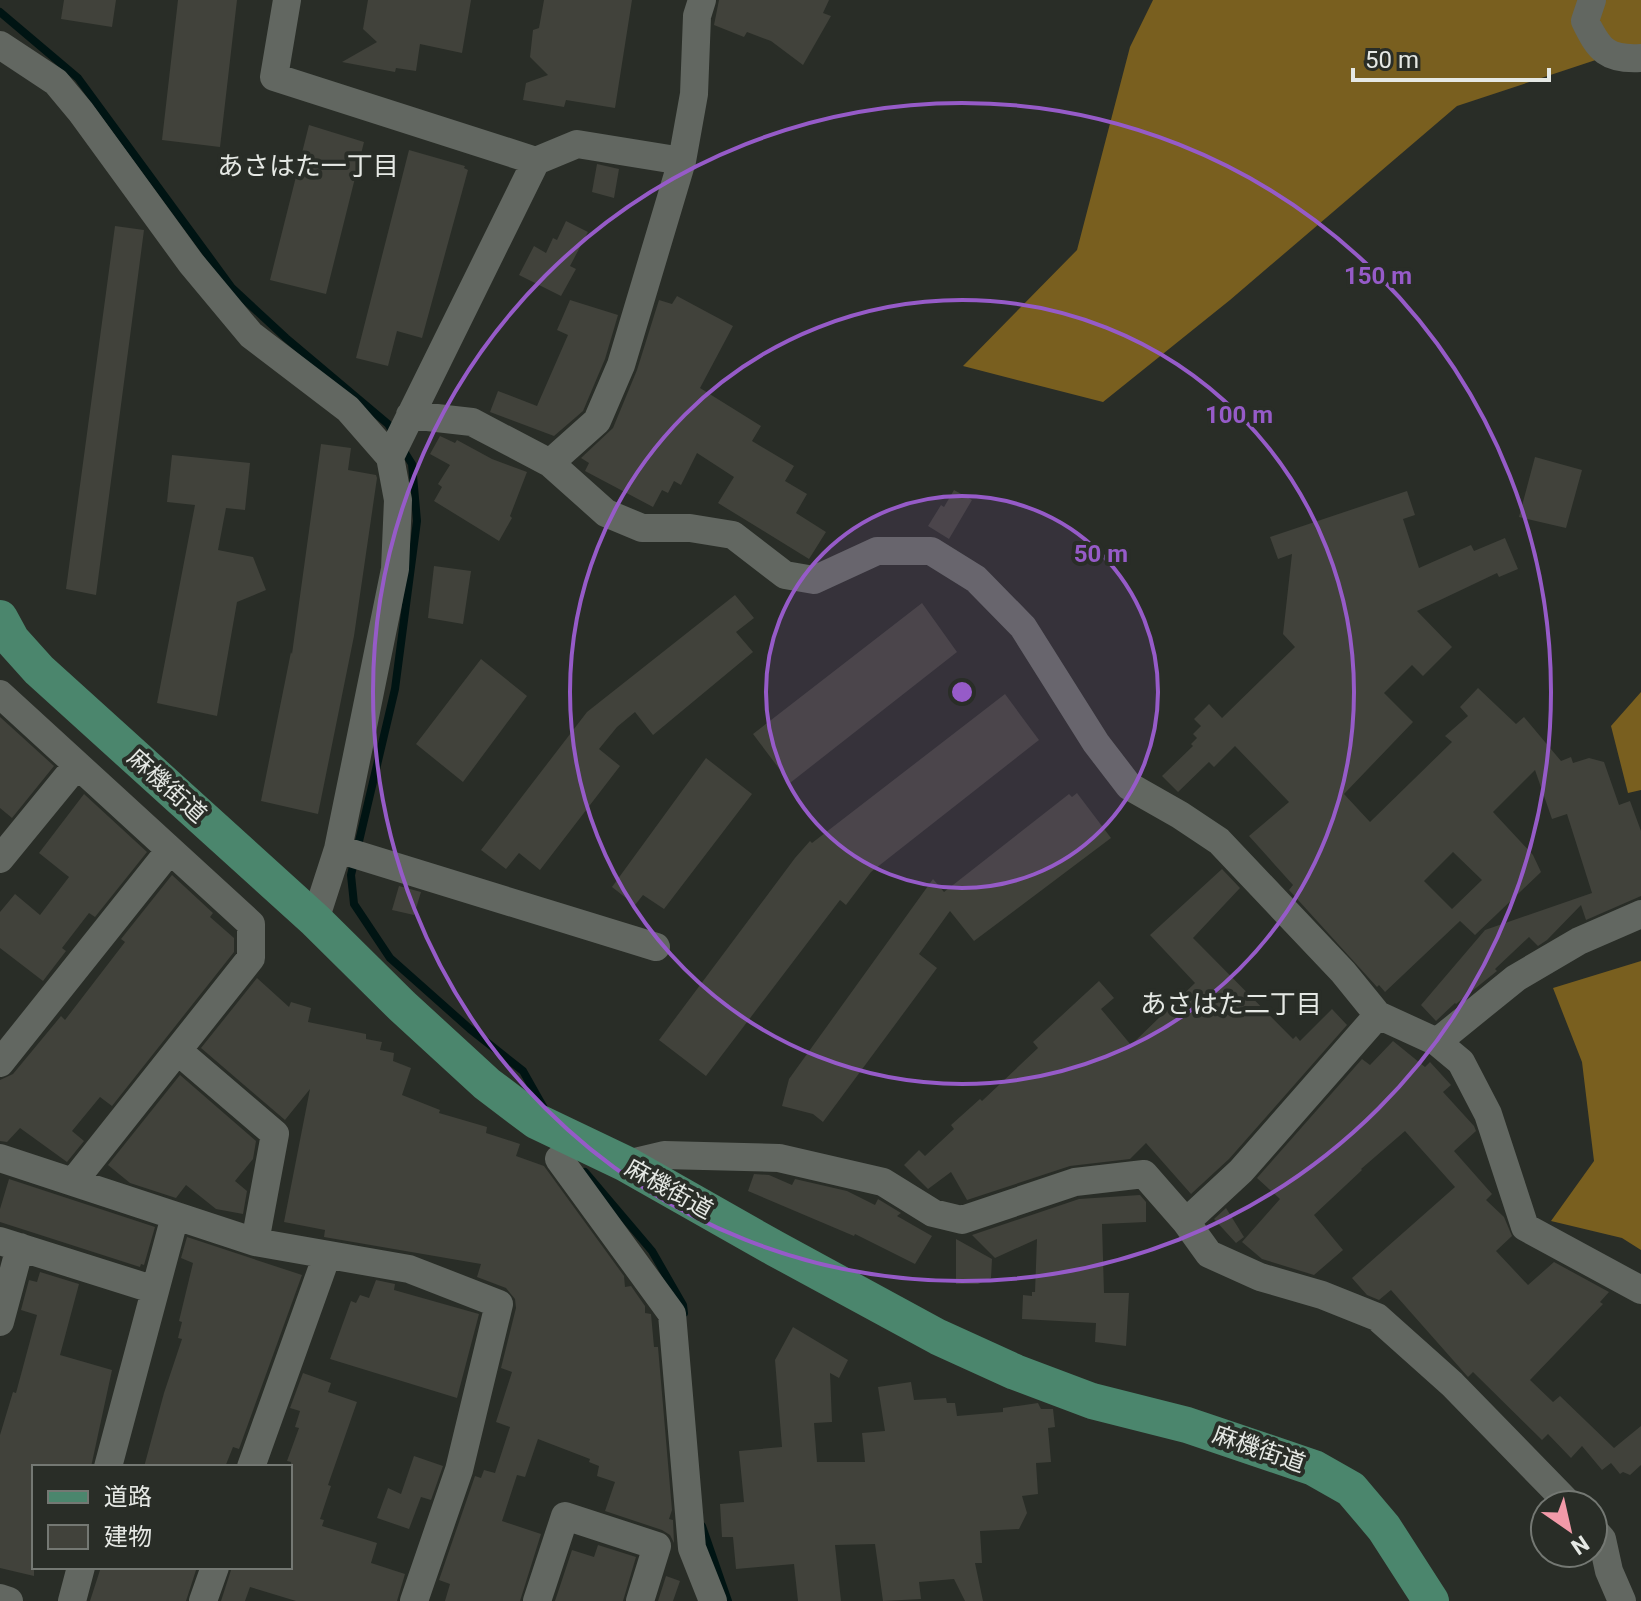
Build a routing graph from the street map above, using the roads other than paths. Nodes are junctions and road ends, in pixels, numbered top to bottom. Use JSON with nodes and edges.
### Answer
{"nodes":[{"id":1,"x":287,"y":0,"type":"edge"},
{"id":2,"x":702,"y":0,"type":"edge"},
{"id":3,"x":1592,"y":0,"type":"edge"},
{"id":4,"x":0,"y":45,"type":"edge"},
{"id":5,"x":1641,"y":58,"type":"edge"},
{"id":6,"x":536,"y":161,"type":"junction"},
{"id":7,"x":682,"y":161,"type":"junction"},
{"id":8,"x":410,"y":415,"type":"junction"},
{"id":9,"x":390,"y":457,"type":"junction"},
{"id":10,"x":550,"y":463,"type":"junction"},
{"id":11,"x":3,"y":635,"type":"edge"},
{"id":12,"x":0,"y":694,"type":"edge"},
{"id":13,"x":77,"y":765,"type":"junction"},
{"id":14,"x":338,"y":849,"type":"junction"},
{"id":15,"x":170,"y":850,"type":"junction"},
{"id":16,"x":0,"y":859,"type":"edge"},
{"id":17,"x":1641,"y":914,"type":"edge"},
{"id":18,"x":315,"y":920,"type":"junction"},
{"id":19,"x":656,"y":947,"type":"dead end"},
{"id":20,"x":1378,"y":1015,"type":"junction"},
{"id":21,"x":1437,"y":1042,"type":"junction"},
{"id":22,"x":178,"y":1051,"type":"junction"},
{"id":23,"x":0,"y":1063,"type":"edge"},
{"id":24,"x":0,"y":1158,"type":"edge"},
{"id":25,"x":559,"y":1159,"type":"dead end"},
{"id":26,"x":626,"y":1164,"type":"junction"},
{"id":27,"x":73,"y":1182,"type":"junction"},
{"id":28,"x":175,"y":1216,"type":"junction"},
{"id":29,"x":1186,"y":1222,"type":"junction"},
{"id":30,"x":255,"y":1242,"type":"junction"},
{"id":31,"x":10,"y":1244,"type":"edge"},
{"id":32,"x":327,"y":1255,"type":"junction"},
{"id":33,"x":155,"y":1290,"type":"junction"},
{"id":34,"x":1641,"y":1290,"type":"edge"},
{"id":35,"x":0,"y":1322,"type":"edge"},
{"id":36,"x":109,"y":1465,"type":"edge"},
{"id":37,"x":252,"y":1465,"type":"edge"},
{"id":38,"x":1554,"y":1489,"type":"edge"},
{"id":39,"x":80,"y":1569,"type":"edge"},
{"id":40,"x":214,"y":1569,"type":"edge"},
{"id":41,"x":1609,"y":1569,"type":"edge"},
{"id":42,"x":0,"y":1598,"type":"edge"},
{"id":43,"x":9,"y":1601,"type":"edge"},
{"id":44,"x":72,"y":1601,"type":"edge"},
{"id":45,"x":203,"y":1601,"type":"edge"},
{"id":46,"x":414,"y":1601,"type":"edge"},
{"id":47,"x":537,"y":1601,"type":"edge"},
{"id":48,"x":640,"y":1601,"type":"edge"},
{"id":49,"x":713,"y":1601,"type":"edge"},
{"id":50,"x":1431,"y":1601,"type":"edge"},
{"id":51,"x":1622,"y":1601,"type":"edge"}],
"edges":[{"from":1,"to":6,"type":"street"},
{"from":2,"to":7,"type":"street"},
{"from":3,"to":5,"type":"street"},
{"from":4,"to":9,"type":"street"},
{"from":6,"to":7,"type":"street"},
{"from":6,"to":8,"type":"street"},
{"from":7,"to":10,"type":"street"},
{"from":8,"to":9,"type":"street"},
{"from":8,"to":10,"type":"street"},
{"from":9,"to":14,"type":"street"},
{"from":10,"to":20,"type":"street"},
{"from":11,"to":18,"type":"main road","name":"麻機街道"},
{"from":12,"to":13,"type":"street"},
{"from":13,"to":15,"type":"street"},
{"from":13,"to":16,"type":"street"},
{"from":14,"to":18,"type":"street"},
{"from":14,"to":19,"type":"street"},
{"from":15,"to":22,"type":"street"},
{"from":15,"to":23,"type":"street"},
{"from":17,"to":21,"type":"street"},
{"from":18,"to":26,"type":"main road","name":"麻機街道"},
{"from":20,"to":21,"type":"street"},
{"from":20,"to":29,"type":"street"},
{"from":21,"to":34,"type":"street"},
{"from":22,"to":27,"type":"street"},
{"from":22,"to":30,"type":"street"},
{"from":24,"to":27,"type":"street"},
{"from":25,"to":49,"type":"street"},
{"from":26,"to":29,"type":"street"},
{"from":26,"to":50,"type":"main road","name":"麻機街道"},
{"from":27,"to":28,"type":"street"},
{"from":28,"to":30,"type":"street"},
{"from":28,"to":33,"type":"street"},
{"from":29,"to":38,"type":"street"},
{"from":30,"to":32,"type":"street"},
{"from":31,"to":33,"type":"street"},
{"from":31,"to":35,"type":"street"},
{"from":32,"to":37,"type":"street"},
{"from":32,"to":46,"type":"street"},
{"from":33,"to":36,"type":"street"},
{"from":39,"to":44,"type":"street"},
{"from":40,"to":45,"type":"street"},
{"from":41,"to":51,"type":"street"},
{"from":42,"to":43,"type":"street"},
{"from":47,"to":48,"type":"street"}]}
